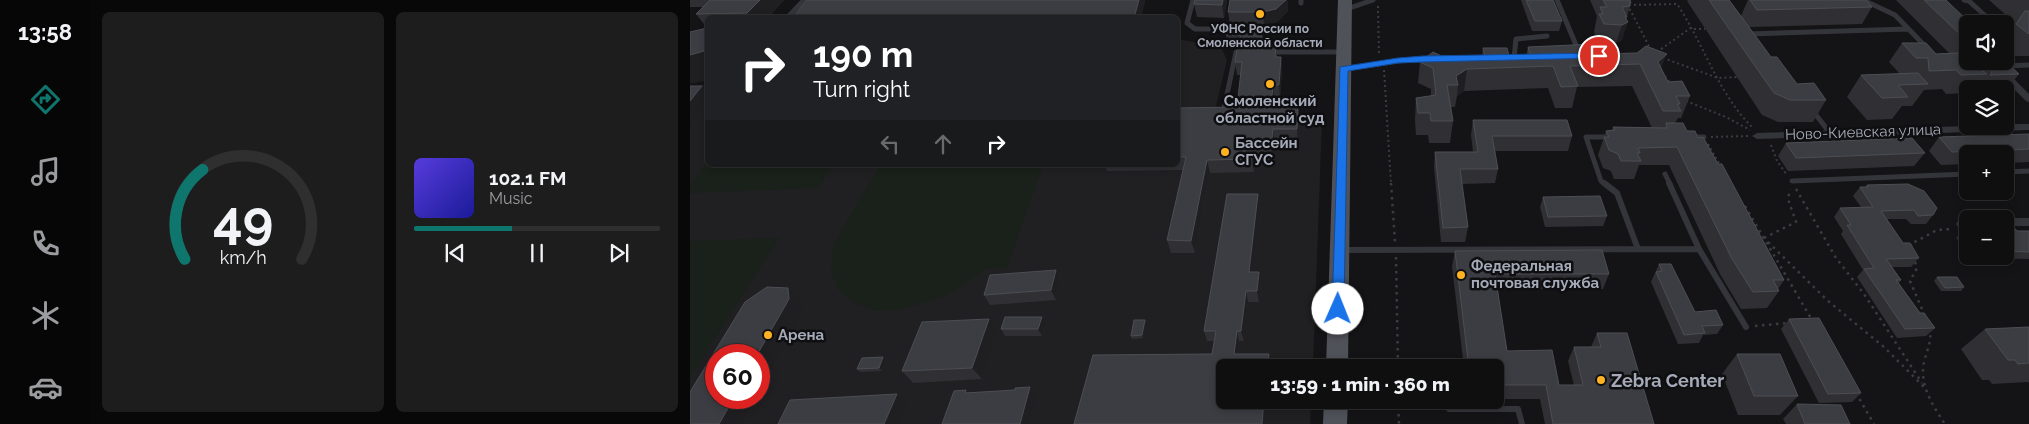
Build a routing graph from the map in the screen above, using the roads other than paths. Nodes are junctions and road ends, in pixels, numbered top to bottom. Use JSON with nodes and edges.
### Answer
{"nodes":[{"id":1,"x":804,"y":0,"type":"edge"},
{"id":2,"x":1193,"y":0,"type":"edge"},
{"id":3,"x":1373,"y":0,"type":"edge"},
{"id":4,"x":1557,"y":0,"type":"edge"},
{"id":5,"x":1863,"y":0,"type":"edge"},
{"id":6,"x":1964,"y":0,"type":"edge"},
{"id":7,"x":1345,"y":5,"type":"edge"},
{"id":8,"x":790,"y":15,"type":"edge"},
{"id":9,"x":1984,"y":15,"type":"edge"},
{"id":10,"x":1908,"y":29,"type":"junction"},
{"id":11,"x":1243,"y":30,"type":"edge"},
{"id":12,"x":1252,"y":30,"type":"edge"},
{"id":13,"x":1272,"y":30,"type":"dead end"},
{"id":14,"x":1738,"y":34,"type":"edge"},
{"id":15,"x":1547,"y":36,"type":"dead end"},
{"id":16,"x":1252,"y":52,"type":"edge"},
{"id":17,"x":1261,"y":52,"type":"edge"},
{"id":18,"x":1932,"y":53,"type":"edge"},
{"id":19,"x":1571,"y":56,"type":"edge"},
{"id":20,"x":1505,"y":58,"type":"edge"},
{"id":21,"x":1514,"y":58,"type":"junction"},
{"id":22,"x":1524,"y":58,"type":"edge"},
{"id":23,"x":1441,"y":59,"type":"edge"},
{"id":24,"x":1344,"y":61,"type":"junction"},
{"id":25,"x":2014,"y":65,"type":"edge"},
{"id":26,"x":2029,"y":66,"type":"edge"},
{"id":27,"x":1999,"y":70,"type":"edge"},
{"id":28,"x":2029,"y":99,"type":"edge"},
{"id":29,"x":1810,"y":106,"type":"edge"},
{"id":30,"x":1223,"y":114,"type":"edge"},
{"id":31,"x":2029,"y":127,"type":"edge"},
{"id":32,"x":2014,"y":128,"type":"edge"},
{"id":33,"x":1959,"y":129,"type":"edge"},
{"id":34,"x":1830,"y":133,"type":"junction"},
{"id":35,"x":1762,"y":135,"type":"road end"},
{"id":36,"x":1615,"y":137,"type":"edge"},
{"id":37,"x":1684,"y":137,"type":"edge"},
{"id":38,"x":1704,"y":137,"type":"edge"},
{"id":39,"x":2029,"y":171,"type":"edge"},
{"id":40,"x":2014,"y":172,"type":"edge"},
{"id":41,"x":1665,"y":174,"type":"dead end"},
{"id":42,"x":1959,"y":174,"type":"edge"},
{"id":43,"x":1792,"y":181,"type":"road end"},
{"id":44,"x":2014,"y":222,"type":"edge"},
{"id":45,"x":2029,"y":222,"type":"edge"},
{"id":46,"x":1638,"y":249,"type":"junction"},
{"id":47,"x":1699,"y":249,"type":"junction"},
{"id":48,"x":1339,"y":250,"type":"junction"},
{"id":49,"x":1746,"y":326,"type":"road end"},
{"id":50,"x":1337,"y":359,"type":"edge"},
{"id":51,"x":1336,"y":409,"type":"edge"},
{"id":52,"x":1504,"y":409,"type":"edge"},
{"id":53,"x":1335,"y":424,"type":"edge"},
{"id":54,"x":1522,"y":424,"type":"edge"}],
"edges":[{"from":1,"to":8,"type":"lane"},
{"from":2,"to":11,"type":"lane"},
{"from":3,"to":7,"type":"lane"},
{"from":4,"to":19,"type":"lane"},
{"from":5,"to":10,"type":"lane"},
{"from":6,"to":9,"type":"lane"},
{"from":7,"to":24,"type":"main road"},
{"from":10,"to":14,"type":"lane"},
{"from":10,"to":18,"type":"lane"},
{"from":12,"to":13,"type":"lane"},
{"from":15,"to":21,"type":"lane"},
{"from":16,"to":30,"type":"lane"},
{"from":17,"to":24,"type":"lane"},
{"from":20,"to":21,"type":"lane"},
{"from":21,"to":22,"type":"lane"},
{"from":23,"to":24,"type":"lane"},
{"from":24,"to":48,"type":"main road"},
{"from":25,"to":26,"type":"lane"},
{"from":27,"to":28,"type":"street"},
{"from":29,"to":34,"type":"lane"},
{"from":31,"to":32,"type":"street","name":"Ново-Киевская улица"},
{"from":33,"to":34,"type":"street","name":"Ново-Киевская улица"},
{"from":34,"to":35,"type":"street","name":"Ново-Киевская улица"},
{"from":36,"to":46,"type":"lane"},
{"from":37,"to":38,"type":"lane"},
{"from":39,"to":40,"type":"lane"},
{"from":41,"to":47,"type":"lane"},
{"from":42,"to":43,"type":"lane"},
{"from":44,"to":45,"type":"street"},
{"from":46,"to":47,"type":"lane"},
{"from":46,"to":48,"type":"lane"},
{"from":47,"to":49,"type":"lane"},
{"from":48,"to":50,"type":"main road"},
{"from":51,"to":53,"type":"main road"},
{"from":52,"to":54,"type":"lane"}]}
